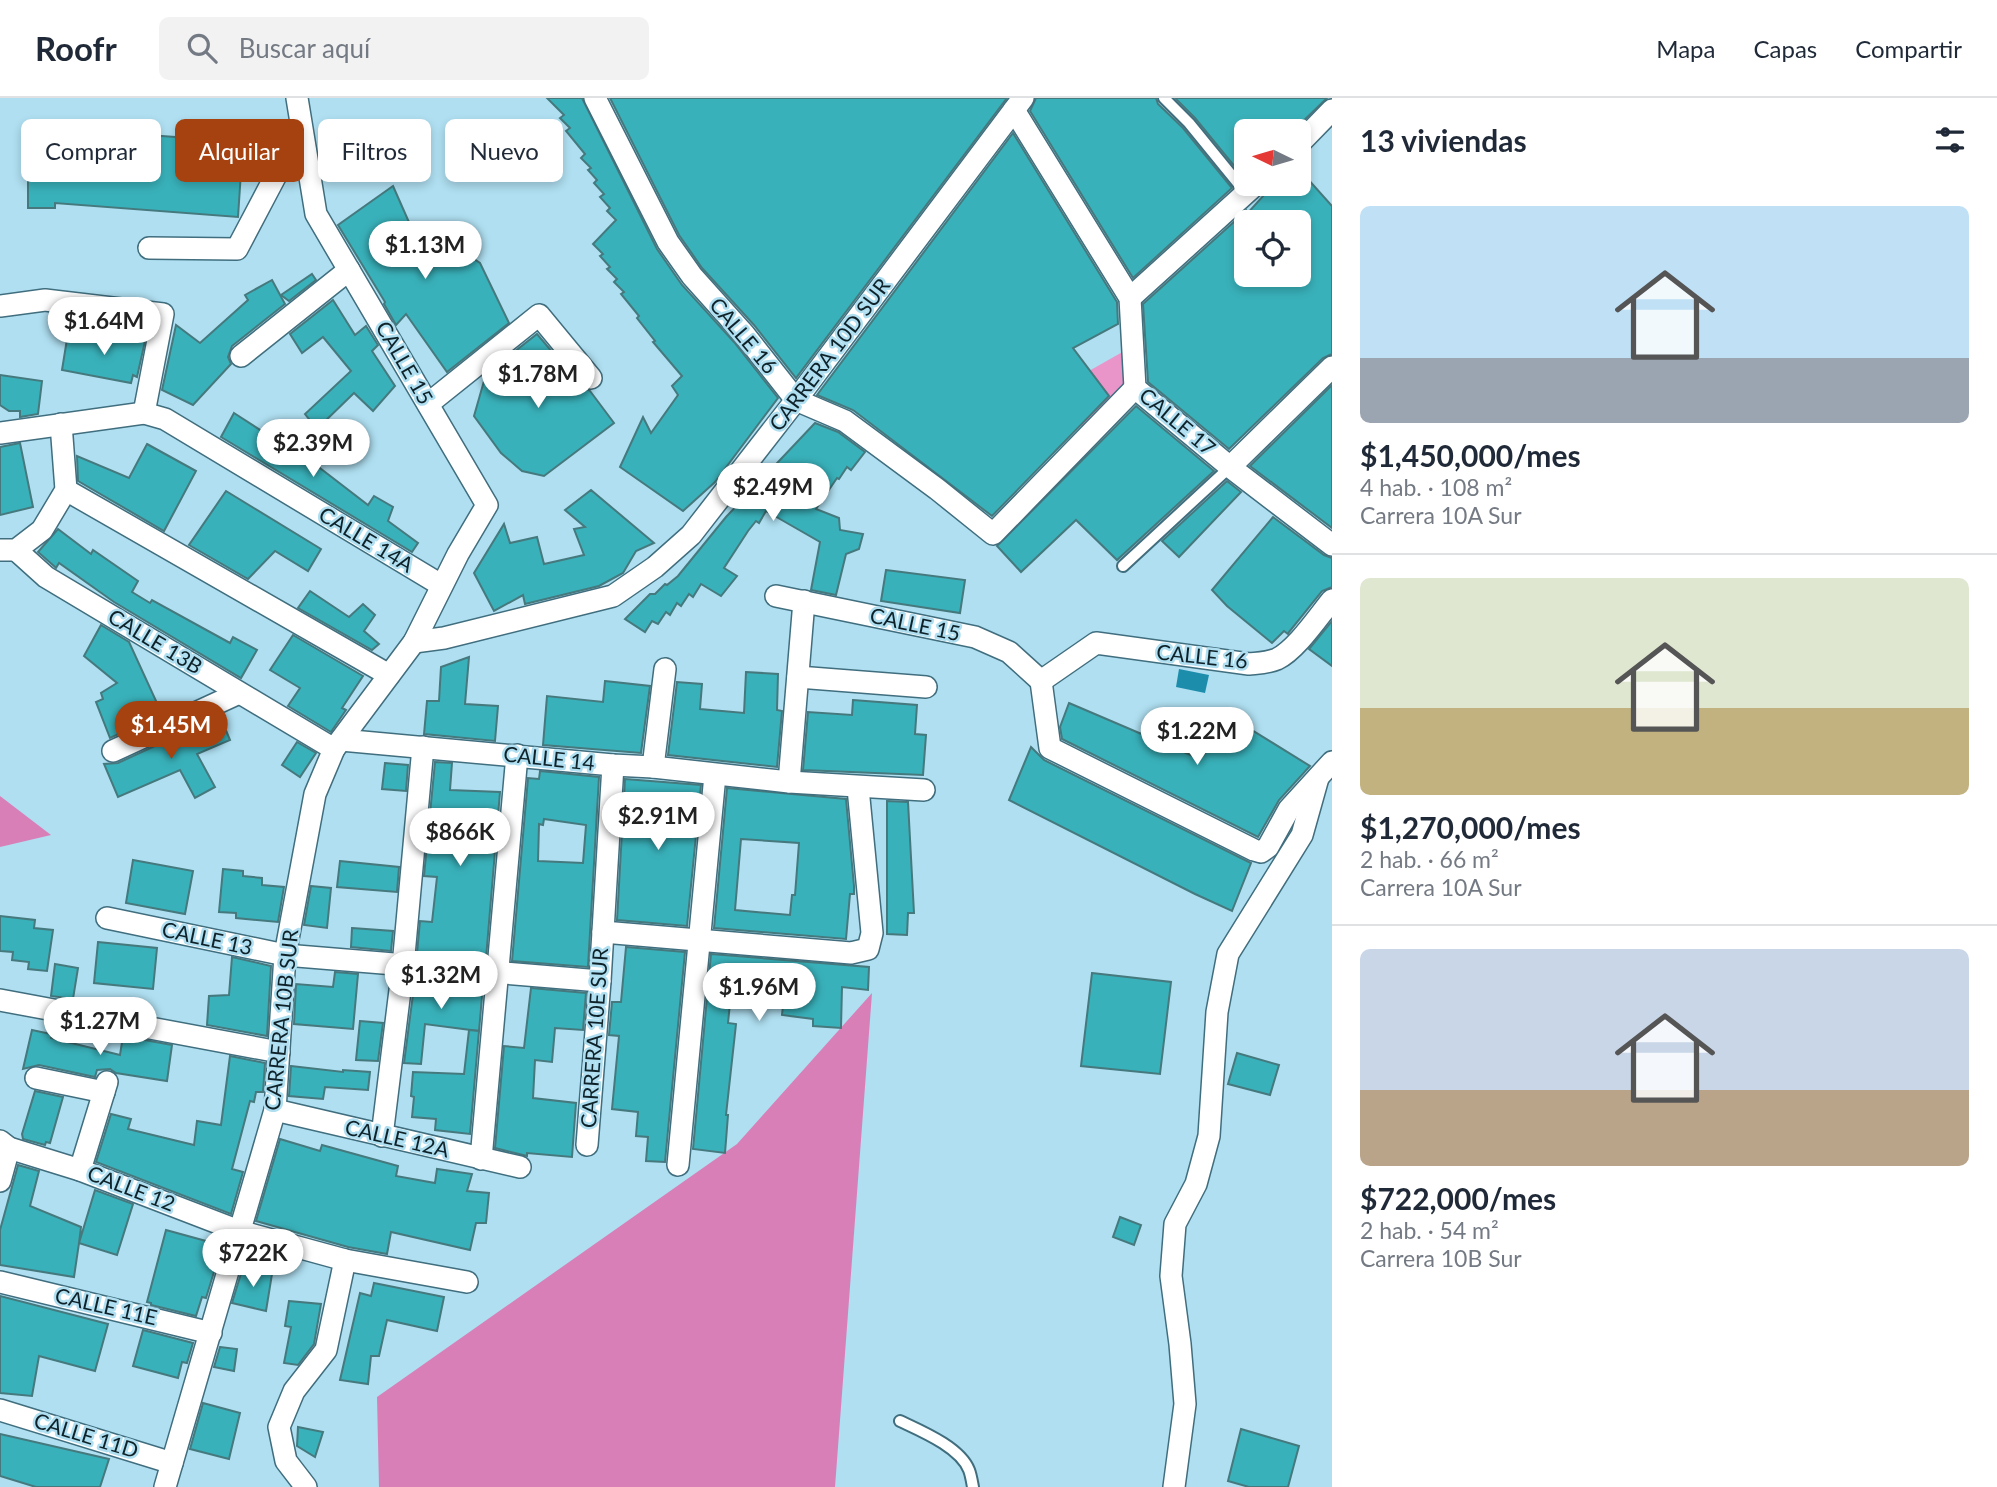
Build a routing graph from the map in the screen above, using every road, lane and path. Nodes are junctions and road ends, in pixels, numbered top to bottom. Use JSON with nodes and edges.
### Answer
{"nodes":[{"id":1,"x":297,"y":98,"type":"edge"},
{"id":2,"x":595,"y":98,"type":"edge"},
{"id":3,"x":1164,"y":98,"type":"edge"},
{"id":4,"x":1019,"y":104,"type":"edge"},
{"id":5,"x":1332,"y":110,"type":"edge"},
{"id":6,"x":1311,"y":132,"type":"edge"},
{"id":7,"x":306,"y":149,"type":"junction"},
{"id":8,"x":1234,"y":170,"type":"edge"},
{"id":9,"x":1242,"y":196,"type":"edge"},
{"id":10,"x":149,"y":248,"type":"dead end"},
{"id":11,"x":349,"y":270,"type":"junction"},
{"id":12,"x":1130,"y":298,"type":"junction"},
{"id":13,"x":0,"y":306,"type":"edge"},
{"id":14,"x":241,"y":356,"type":"dead end"},
{"id":15,"x":1332,"y":367,"type":"edge"},
{"id":16,"x":591,"y":378,"type":"dead end"},
{"id":17,"x":1135,"y":388,"type":"junction"},
{"id":18,"x":796,"y":400,"type":"junction"},
{"id":19,"x":428,"y":404,"type":"junction"},
{"id":20,"x":144,"y":413,"type":"junction"},
{"id":21,"x":61,"y":424,"type":"junction"},
{"id":22,"x":0,"y":433,"type":"edge"},
{"id":23,"x":1230,"y":467,"type":"junction"},
{"id":24,"x":66,"y":490,"type":"junction"},
{"id":25,"x":487,"y":505,"type":"joint"},
{"id":26,"x":1332,"y":545,"type":"edge"},
{"id":27,"x":8,"y":550,"type":"edge"},
{"id":28,"x":1123,"y":566,"type":"dead end"},
{"id":29,"x":441,"y":585,"type":"junction"},
{"id":30,"x":776,"y":596,"type":"dead end"},
{"id":31,"x":1332,"y":600,"type":"edge"},
{"id":32,"x":804,"y":601,"type":"junction"},
{"id":33,"x":414,"y":642,"type":"junction"},
{"id":34,"x":665,"y":669,"type":"dead end"},
{"id":35,"x":389,"y":675,"type":"junction"},
{"id":36,"x":798,"y":677,"type":"junction"},
{"id":37,"x":1041,"y":681,"type":"junction"},
{"id":38,"x":926,"y":687,"type":"dead end"},
{"id":39,"x":239,"y":692,"type":"junction"},
{"id":40,"x":338,"y":745,"type":"junction"},
{"id":41,"x":422,"y":747,"type":"junction"},
{"id":42,"x":113,"y":751,"type":"dead end"},
{"id":43,"x":517,"y":755,"type":"junction"},
{"id":44,"x":613,"y":765,"type":"junction"},
{"id":45,"x":653,"y":767,"type":"junction"},
{"id":46,"x":1325,"y":770,"type":"edge"},
{"id":47,"x":715,"y":775,"type":"junction"},
{"id":48,"x":789,"y":782,"type":"junction"},
{"id":49,"x":858,"y":788,"type":"junction"},
{"id":50,"x":924,"y":790,"type":"dead end"},
{"id":51,"x":107,"y":918,"type":"dead end"},
{"id":52,"x":603,"y":932,"type":"junction"},
{"id":53,"x":700,"y":942,"type":"junction"},
{"id":54,"x":285,"y":955,"type":"junction"},
{"id":55,"x":403,"y":966,"type":"junction"},
{"id":56,"x":498,"y":974,"type":"junction"},
{"id":57,"x":600,"y":981,"type":"junction"},
{"id":58,"x":0,"y":1000,"type":"edge"},
{"id":59,"x":279,"y":1052,"type":"junction"},
{"id":60,"x":36,"y":1078,"type":"dead end"},
{"id":61,"x":275,"y":1110,"type":"junction"},
{"id":62,"x":383,"y":1136,"type":"junction"},
{"id":63,"x":5,"y":1144,"type":"edge"},
{"id":64,"x":587,"y":1144,"type":"dead end"},
{"id":65,"x":481,"y":1159,"type":"junction"},
{"id":66,"x":678,"y":1165,"type":"dead end"},
{"id":67,"x":520,"y":1167,"type":"dead end"},
{"id":68,"x":80,"y":1170,"type":"junction"},
{"id":69,"x":0,"y":1181,"type":"edge"},
{"id":70,"x":239,"y":1231,"type":"junction"},
{"id":71,"x":345,"y":1260,"type":"junction"},
{"id":72,"x":0,"y":1282,"type":"edge"},
{"id":73,"x":467,"y":1282,"type":"dead end"},
{"id":74,"x":211,"y":1332,"type":"junction"},
{"id":75,"x":0,"y":1409,"type":"edge"},
{"id":76,"x":900,"y":1421,"type":"dead end"},
{"id":77,"x":172,"y":1463,"type":"junction"},
{"id":78,"x":165,"y":1487,"type":"edge"},
{"id":79,"x":306,"y":1487,"type":"edge"},
{"id":80,"x":973,"y":1487,"type":"edge"},
{"id":81,"x":1174,"y":1487,"type":"edge"}],
"edges":[{"from":1,"to":7,"type":"street","name":"CALLE 15"},
{"from":2,"to":18,"type":"street","name":"CALLE 16"},
{"from":3,"to":8,"type":"lane"},
{"from":4,"to":12,"type":"street","name":"CALLE 17"},
{"from":4,"to":18,"type":"street","name":"CARRERA 10D SUR"},
{"from":5,"to":6,"type":"street"},
{"from":7,"to":10,"type":"street"},
{"from":7,"to":11,"type":"street","name":"CALLE 15"},
{"from":9,"to":12,"type":"street"},
{"from":11,"to":14,"type":"street"},
{"from":11,"to":19,"type":"street","name":"CALLE 15"},
{"from":12,"to":17,"type":"street","name":"CALLE 17"},
{"from":13,"to":20,"type":"street"},
{"from":15,"to":23,"type":"street"},
{"from":16,"to":19,"type":"street"},
{"from":17,"to":18,"type":"street","name":"CALLE 16"},
{"from":17,"to":23,"type":"street","name":"CALLE 17"},
{"from":18,"to":33,"type":"street","name":"CARRERA 10D SUR"},
{"from":19,"to":25,"type":"street","name":"CALLE 15"},
{"from":20,"to":21,"type":"street"},
{"from":20,"to":29,"type":"street","name":"CALLE 14A"},
{"from":21,"to":22,"type":"street"},
{"from":21,"to":24,"type":"street"},
{"from":23,"to":26,"type":"street","name":"CALLE 17"},
{"from":23,"to":28,"type":"lane"},
{"from":24,"to":27,"type":"street"},
{"from":24,"to":35,"type":"street"},
{"from":25,"to":29,"type":"street","name":"CARRERA 10B SUR"},
{"from":27,"to":39,"type":"street","name":"CALLE 13B"},
{"from":29,"to":33,"type":"street","name":"CARRERA 10B SUR"},
{"from":30,"to":32,"type":"street","name":"CALLE 15"},
{"from":31,"to":37,"type":"street","name":"CALLE 16"},
{"from":32,"to":36,"type":"street"},
{"from":32,"to":37,"type":"street","name":"CALLE 15"},
{"from":33,"to":35,"type":"street","name":"CARRERA 10B SUR"},
{"from":34,"to":45,"type":"street"},
{"from":35,"to":40,"type":"street","name":"CARRERA 10B SUR"},
{"from":36,"to":38,"type":"street"},
{"from":36,"to":48,"type":"street"},
{"from":37,"to":46,"type":"street"},
{"from":39,"to":40,"type":"street","name":"CALLE 13B"},
{"from":39,"to":42,"type":"street"},
{"from":40,"to":41,"type":"street","name":"CALLE 14"},
{"from":40,"to":54,"type":"street","name":"CARRERA 10B SUR"},
{"from":41,"to":43,"type":"street","name":"CALLE 14"},
{"from":41,"to":55,"type":"street"},
{"from":43,"to":44,"type":"street","name":"CALLE 14"},
{"from":43,"to":56,"type":"street"},
{"from":44,"to":45,"type":"street","name":"CALLE 14"},
{"from":44,"to":52,"type":"street","name":"CARRERA 10E SUR"},
{"from":45,"to":47,"type":"street","name":"CALLE 14"},
{"from":46,"to":81,"type":"street"},
{"from":47,"to":48,"type":"street","name":"CALLE 14"},
{"from":47,"to":53,"type":"street"},
{"from":48,"to":49,"type":"street","name":"CALLE 14"},
{"from":49,"to":50,"type":"street","name":"CALLE 14"},
{"from":49,"to":53,"type":"street"},
{"from":51,"to":54,"type":"street","name":"CALLE 13"},
{"from":52,"to":53,"type":"street"},
{"from":52,"to":57,"type":"street","name":"CARRERA 10E SUR"},
{"from":53,"to":66,"type":"street"},
{"from":54,"to":55,"type":"street","name":"CALLE 13"},
{"from":54,"to":59,"type":"street","name":"CARRERA 10B SUR"},
{"from":55,"to":56,"type":"street","name":"CALLE 13"},
{"from":55,"to":62,"type":"street"},
{"from":56,"to":57,"type":"street","name":"CALLE 13"},
{"from":56,"to":65,"type":"street"},
{"from":57,"to":64,"type":"street","name":"CARRERA 10E SUR"},
{"from":58,"to":59,"type":"street"},
{"from":59,"to":61,"type":"street","name":"CARRERA 10B SUR"},
{"from":60,"to":68,"type":"street"},
{"from":61,"to":62,"type":"street","name":"CALLE 12A"},
{"from":61,"to":70,"type":"street","name":"CARRERA 10B SUR"},
{"from":62,"to":65,"type":"street","name":"CALLE 12A"},
{"from":63,"to":68,"type":"street","name":"CALLE 12"},
{"from":63,"to":69,"type":"street"},
{"from":65,"to":67,"type":"street","name":"CALLE 12A"},
{"from":68,"to":70,"type":"street","name":"CALLE 12"},
{"from":70,"to":71,"type":"street","name":"CALLE 12"},
{"from":70,"to":74,"type":"street","name":"CARRERA 10B SUR"},
{"from":71,"to":73,"type":"street","name":"CALLE 12"},
{"from":71,"to":79,"type":"street"},
{"from":72,"to":74,"type":"street","name":"CALLE 11E"},
{"from":74,"to":77,"type":"street","name":"CARRERA 10B SUR"},
{"from":75,"to":77,"type":"street","name":"CALLE 11D"},
{"from":76,"to":80,"type":"lane"},
{"from":77,"to":78,"type":"street","name":"CARRERA 10B SUR"}]}
